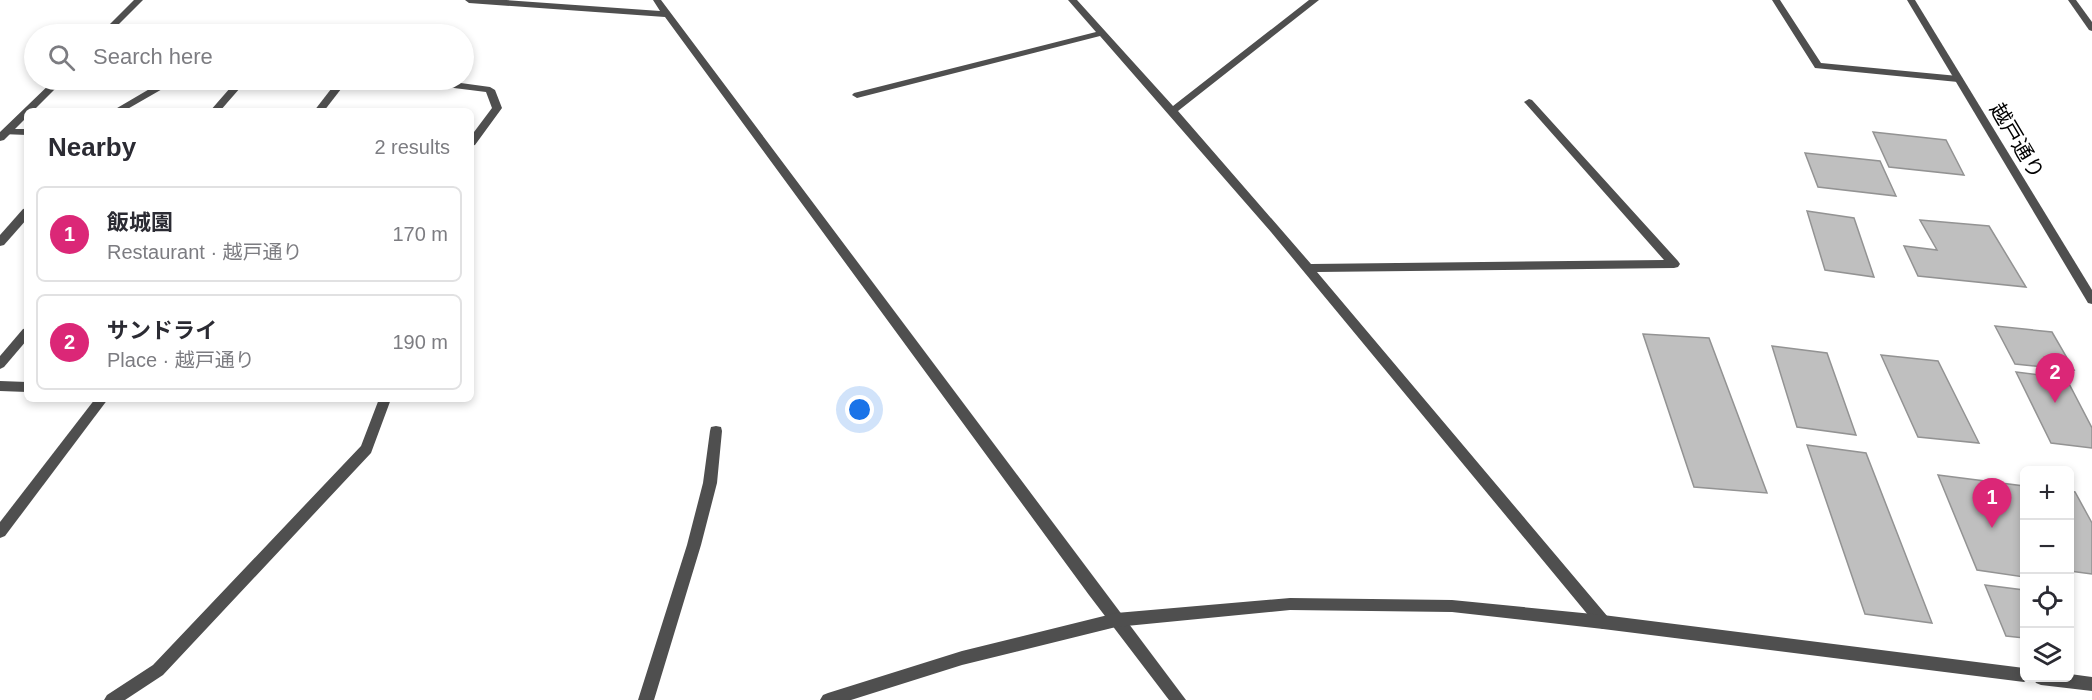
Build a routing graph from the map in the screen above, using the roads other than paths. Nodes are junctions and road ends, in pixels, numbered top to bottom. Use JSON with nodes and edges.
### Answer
{"nodes":[{"id":1,"x":139,"y":0,"type":"edge"},
{"id":2,"x":469,"y":0,"type":"edge"},
{"id":3,"x":657,"y":0,"type":"edge"},
{"id":4,"x":1071,"y":0,"type":"edge"},
{"id":5,"x":1315,"y":0,"type":"edge"},
{"id":6,"x":1776,"y":0,"type":"edge"},
{"id":7,"x":1911,"y":0,"type":"edge"},
{"id":8,"x":2072,"y":0,"type":"edge"},
{"id":9,"x":667,"y":14,"type":"junction"},
{"id":10,"x":114,"y":24,"type":"edge"},
{"id":11,"x":2092,"y":28,"type":"edge"},
{"id":12,"x":1102,"y":33,"type":"junction"},
{"id":13,"x":1958,"y":79,"type":"junction"},
{"id":14,"x":474,"y":88,"type":"edge"},
{"id":15,"x":49,"y":90,"type":"edge"},
{"id":16,"x":153,"y":90,"type":"edge"},
{"id":17,"x":233,"y":90,"type":"edge"},
{"id":18,"x":335,"y":90,"type":"edge"},
{"id":19,"x":857,"y":96,"type":"dead end"},
{"id":20,"x":1529,"y":102,"type":"dead end"},
{"id":21,"x":30,"y":108,"type":"edge"},
{"id":22,"x":122,"y":108,"type":"edge"},
{"id":23,"x":218,"y":108,"type":"edge"},
{"id":24,"x":321,"y":108,"type":"edge"},
{"id":25,"x":1173,"y":110,"type":"junction"},
{"id":26,"x":24,"y":114,"type":"edge"},
{"id":27,"x":24,"y":132,"type":"edge"},
{"id":28,"x":3,"y":135,"type":"edge"},
{"id":29,"x":474,"y":139,"type":"edge"},
{"id":30,"x":24,"y":215,"type":"edge"},
{"id":31,"x":0,"y":242,"type":"edge"},
{"id":32,"x":1309,"y":268,"type":"junction"},
{"id":33,"x":2092,"y":300,"type":"edge"},
{"id":34,"x":24,"y":336,"type":"edge"},
{"id":35,"x":0,"y":364,"type":"edge"},
{"id":36,"x":0,"y":386,"type":"edge"},
{"id":37,"x":24,"y":387,"type":"edge"},
{"id":38,"x":100,"y":402,"type":"edge"},
{"id":39,"x":384,"y":402,"type":"edge"},
{"id":40,"x":716,"y":431,"type":"dead end"},
{"id":41,"x":0,"y":532,"type":"edge"},
{"id":42,"x":1116,"y":620,"type":"junction"},
{"id":43,"x":1603,"y":622,"type":"junction"},
{"id":44,"x":2020,"y":674,"type":"edge"},
{"id":45,"x":2074,"y":682,"type":"edge"},
{"id":46,"x":2092,"y":684,"type":"edge"},
{"id":47,"x":112,"y":700,"type":"edge"},
{"id":48,"x":646,"y":700,"type":"edge"},
{"id":49,"x":828,"y":700,"type":"edge"},
{"id":50,"x":1178,"y":700,"type":"edge"}],
"edges":[{"from":1,"to":10,"type":"street"},
{"from":2,"to":9,"type":"street"},
{"from":3,"to":9,"type":"street"},
{"from":4,"to":12,"type":"street"},
{"from":5,"to":25,"type":"street"},
{"from":6,"to":13,"type":"street"},
{"from":7,"to":13,"type":"street","name":"越戸通り"},
{"from":8,"to":11,"type":"street"},
{"from":9,"to":42,"type":"street"},
{"from":12,"to":19,"type":"street"},
{"from":12,"to":25,"type":"street"},
{"from":13,"to":33,"type":"street","name":"越戸通り"},
{"from":14,"to":29,"type":"street"},
{"from":15,"to":21,"type":"street"},
{"from":16,"to":22,"type":"street"},
{"from":17,"to":23,"type":"street"},
{"from":18,"to":24,"type":"street"},
{"from":20,"to":32,"type":"street"},
{"from":25,"to":32,"type":"street"},
{"from":26,"to":28,"type":"street"},
{"from":27,"to":28,"type":"street"},
{"from":30,"to":31,"type":"street"},
{"from":32,"to":43,"type":"street"},
{"from":34,"to":35,"type":"street"},
{"from":36,"to":37,"type":"street"},
{"from":38,"to":41,"type":"street"},
{"from":39,"to":47,"type":"street"},
{"from":40,"to":48,"type":"street"},
{"from":42,"to":43,"type":"street"},
{"from":42,"to":49,"type":"street"},
{"from":42,"to":50,"type":"street"},
{"from":43,"to":44,"type":"street"},
{"from":45,"to":46,"type":"street"}]}
